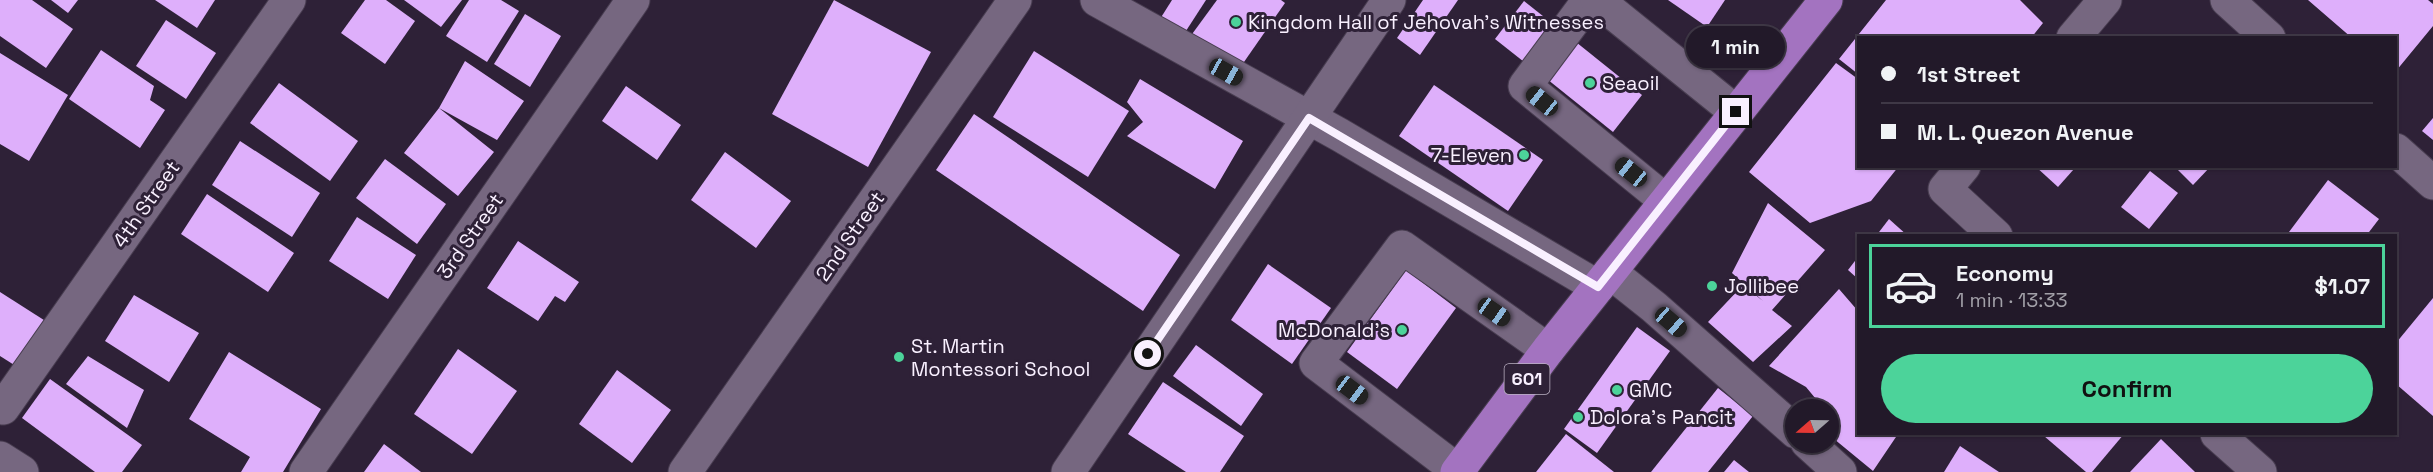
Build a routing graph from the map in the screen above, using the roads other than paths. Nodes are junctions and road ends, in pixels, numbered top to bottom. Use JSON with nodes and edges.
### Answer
{"nodes":[{"id":1,"x":289,"y":0,"type":"edge"},
{"id":2,"x":633,"y":0,"type":"edge"},
{"id":3,"x":1015,"y":0,"type":"edge"},
{"id":4,"x":1097,"y":0,"type":"edge"},
{"id":5,"x":1389,"y":0,"type":"edge"},
{"id":6,"x":1589,"y":0,"type":"edge"},
{"id":7,"x":1597,"y":0,"type":"edge"},
{"id":8,"x":1826,"y":0,"type":"edge"},
{"id":9,"x":2105,"y":0,"type":"edge"},
{"id":10,"x":2227,"y":0,"type":"edge"},
{"id":11,"x":2075,"y":36,"type":"edge"},
{"id":12,"x":2268,"y":36,"type":"edge"},
{"id":13,"x":1736,"y":112,"type":"junction"},
{"id":14,"x":1309,"y":118,"type":"junction"},
{"id":15,"x":2397,"y":151,"type":"edge"},
{"id":16,"x":1955,"y":178,"type":"edge"},
{"id":17,"x":2433,"y":183,"type":"edge"},
{"id":18,"x":1666,"y":201,"type":"junction"},
{"id":19,"x":1995,"y":234,"type":"edge"},
{"id":20,"x":1604,"y":279,"type":"junction"},
{"id":21,"x":1548,"y":350,"type":"junction"},
{"id":22,"x":3,"y":408,"type":"dead end"},
{"id":23,"x":1785,"y":422,"type":"edge"},
{"id":24,"x":2218,"y":435,"type":"edge"},
{"id":25,"x":1819,"y":453,"type":"edge"},
{"id":26,"x":0,"y":458,"type":"edge"},
{"id":27,"x":22,"y":472,"type":"edge"},
{"id":28,"x":306,"y":472,"type":"edge"},
{"id":29,"x":685,"y":472,"type":"edge"},
{"id":30,"x":1068,"y":472,"type":"edge"},
{"id":31,"x":1457,"y":472,"type":"edge"},
{"id":32,"x":1840,"y":472,"type":"edge"},
{"id":33,"x":2260,"y":472,"type":"edge"}],
"edges":[{"from":1,"to":22,"type":"street","name":"4th Street"},
{"from":2,"to":28,"type":"street","name":"3rd Street"},
{"from":3,"to":29,"type":"street","name":"2nd Street"},
{"from":4,"to":14,"type":"street"},
{"from":5,"to":14,"type":"street"},
{"from":6,"to":18,"type":"street"},
{"from":7,"to":13,"type":"street"},
{"from":8,"to":13,"type":"main road","number":"601"},
{"from":9,"to":11,"type":"street"},
{"from":10,"to":12,"type":"street"},
{"from":13,"to":18,"type":"main road","number":"601"},
{"from":14,"to":20,"type":"street"},
{"from":14,"to":30,"type":"street"},
{"from":15,"to":17,"type":"street"},
{"from":16,"to":19,"type":"street"},
{"from":18,"to":20,"type":"main road","number":"601"},
{"from":20,"to":21,"type":"main road","number":"601"},
{"from":20,"to":23,"type":"street"},
{"from":21,"to":31,"type":"main road","number":"601"},
{"from":21,"to":31,"type":"street"},
{"from":24,"to":33,"type":"street"},
{"from":25,"to":32,"type":"street"},
{"from":26,"to":27,"type":"street"}]}
